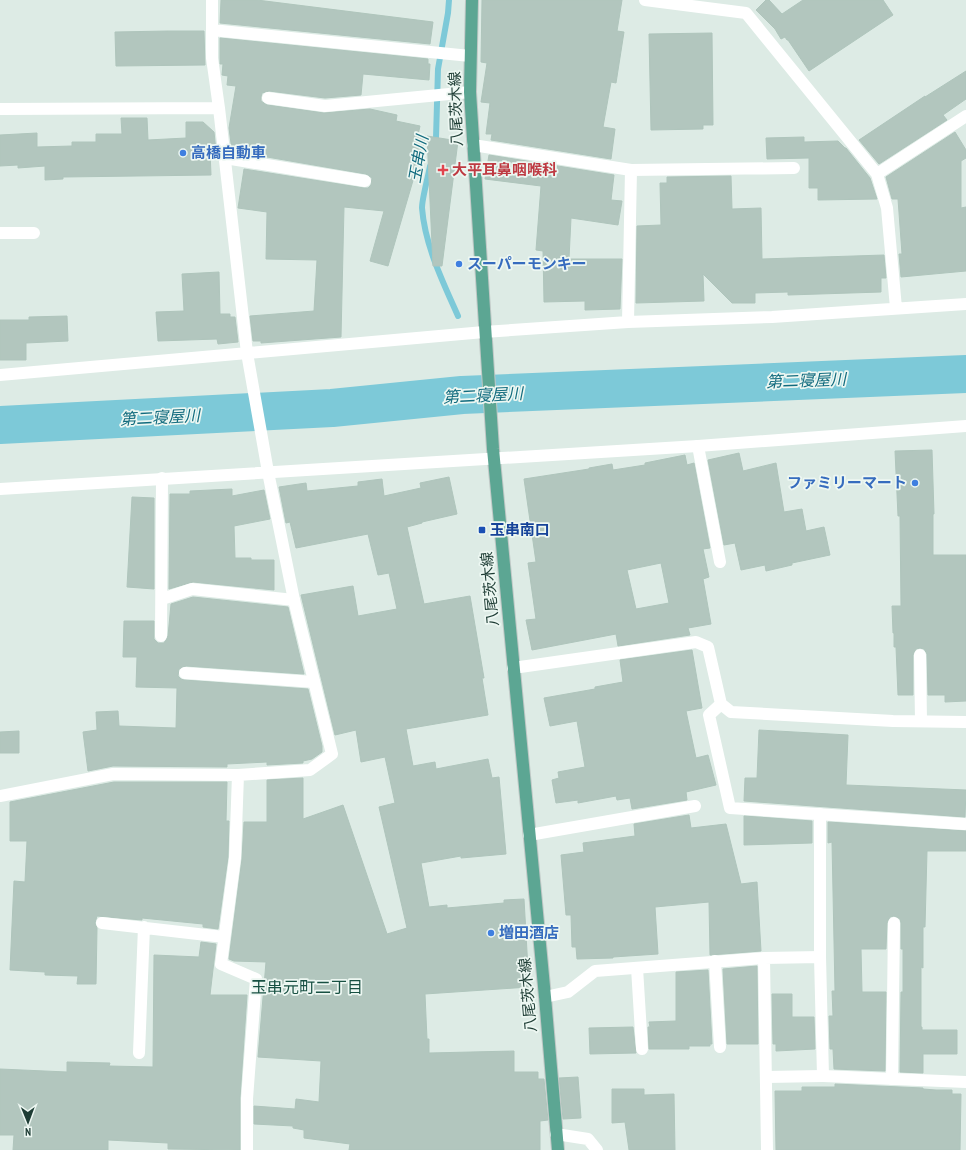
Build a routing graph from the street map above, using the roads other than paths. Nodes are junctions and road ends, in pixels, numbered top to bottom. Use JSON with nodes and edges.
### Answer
{"nodes":[{"id":1,"x":212,"y":0,"type":"edge"},
{"id":2,"x":472,"y":0,"type":"edge"},
{"id":3,"x":645,"y":0,"type":"edge"},
{"id":4,"x":212,"y":30,"type":"junction"},
{"id":5,"x":470,"y":56,"type":"junction"},
{"id":6,"x":470,"y":92,"type":"junction"},
{"id":7,"x":268,"y":98,"type":"dead end"},
{"id":8,"x":219,"y":108,"type":"junction"},
{"id":9,"x":0,"y":109,"type":"edge"},
{"id":10,"x":966,"y":116,"type":"edge"},
{"id":11,"x":473,"y":145,"type":"junction"},
{"id":12,"x":224,"y":158,"type":"junction"},
{"id":13,"x":794,"y":168,"type":"dead end"},
{"id":14,"x":631,"y":170,"type":"junction"},
{"id":15,"x":877,"y":174,"type":"junction"},
{"id":16,"x":365,"y":181,"type":"dead end"},
{"id":17,"x":0,"y":232,"type":"edge"},
{"id":18,"x":34,"y":232,"type":"dead end"},
{"id":19,"x":966,"y":304,"type":"edge"},
{"id":20,"x":896,"y":308,"type":"junction"},
{"id":21,"x":628,"y":322,"type":"junction"},
{"id":22,"x":485,"y":337,"type":"junction"},
{"id":23,"x":247,"y":353,"type":"junction"},
{"id":24,"x":0,"y":375,"type":"edge"},
{"id":25,"x":966,"y":426,"type":"edge"},
{"id":26,"x":698,"y":446,"type":"junction"},
{"id":27,"x":493,"y":454,"type":"junction"},
{"id":28,"x":268,"y":472,"type":"junction"},
{"id":29,"x":162,"y":478,"type":"junction"},
{"id":30,"x":0,"y":489,"type":"edge"},
{"id":31,"x":720,"y":562,"type":"dead end"},
{"id":32,"x":162,"y":599,"type":"junction"},
{"id":33,"x":294,"y":600,"type":"junction"},
{"id":34,"x":161,"y":636,"type":"dead end"},
{"id":35,"x":920,"y":655,"type":"dead end"},
{"id":36,"x":513,"y":668,"type":"junction"},
{"id":37,"x":185,"y":673,"type":"dead end"},
{"id":38,"x":314,"y":682,"type":"junction"},
{"id":39,"x":722,"y":704,"type":"junction"},
{"id":40,"x":921,"y":721,"type":"junction"},
{"id":41,"x":966,"y":722,"type":"edge"},
{"id":42,"x":238,"y":775,"type":"junction"},
{"id":43,"x":0,"y":796,"type":"edge"},
{"id":44,"x":695,"y":806,"type":"dead end"},
{"id":45,"x":820,"y":814,"type":"junction"},
{"id":46,"x":964,"y":824,"type":"dead end"},
{"id":47,"x":529,"y":835,"type":"junction"},
{"id":48,"x":102,"y":922,"type":"dead end"},
{"id":49,"x":894,"y":923,"type":"dead end"},
{"id":50,"x":144,"y":928,"type":"junction"},
{"id":51,"x":224,"y":937,"type":"junction"},
{"id":52,"x":820,"y":957,"type":"junction"},
{"id":53,"x":764,"y":958,"type":"junction"},
{"id":54,"x":715,"y":961,"type":"junction"},
{"id":55,"x":637,"y":968,"type":"junction"},
{"id":56,"x":545,"y":997,"type":"junction"},
{"id":57,"x":720,"y":1047,"type":"dead end"},
{"id":58,"x":642,"y":1048,"type":"dead end"},
{"id":59,"x":139,"y":1053,"type":"dead end"},
{"id":60,"x":823,"y":1076,"type":"junction"},
{"id":61,"x":766,"y":1077,"type":"junction"},
{"id":62,"x":892,"y":1079,"type":"junction"},
{"id":63,"x":966,"y":1082,"type":"edge"},
{"id":64,"x":556,"y":1134,"type":"junction"},
{"id":65,"x":247,"y":1150,"type":"edge"},
{"id":66,"x":558,"y":1150,"type":"edge"},
{"id":67,"x":597,"y":1150,"type":"edge"},
{"id":68,"x":767,"y":1150,"type":"edge"}],
"edges":[{"from":1,"to":4,"type":"street"},
{"from":2,"to":5,"type":"main road","name":"八尾茨木線"},
{"from":3,"to":15,"type":"street"},
{"from":4,"to":5,"type":"street"},
{"from":4,"to":8,"type":"street"},
{"from":5,"to":6,"type":"main road","name":"八尾茨木線"},
{"from":6,"to":7,"type":"street"},
{"from":6,"to":11,"type":"main road","name":"八尾茨木線"},
{"from":8,"to":9,"type":"street"},
{"from":8,"to":12,"type":"street"},
{"from":10,"to":15,"type":"street"},
{"from":11,"to":14,"type":"street"},
{"from":11,"to":22,"type":"main road","name":"八尾茨木線"},
{"from":12,"to":16,"type":"street"},
{"from":12,"to":23,"type":"street"},
{"from":13,"to":14,"type":"street"},
{"from":14,"to":21,"type":"street"},
{"from":15,"to":20,"type":"street"},
{"from":17,"to":18,"type":"street"},
{"from":19,"to":20,"type":"street"},
{"from":20,"to":21,"type":"street"},
{"from":21,"to":22,"type":"street"},
{"from":22,"to":23,"type":"street"},
{"from":22,"to":27,"type":"main road","name":"八尾茨木線"},
{"from":23,"to":24,"type":"street"},
{"from":23,"to":28,"type":"street"},
{"from":25,"to":26,"type":"street"},
{"from":26,"to":27,"type":"street"},
{"from":26,"to":31,"type":"street"},
{"from":27,"to":28,"type":"street"},
{"from":27,"to":36,"type":"main road","name":"八尾茨木線"},
{"from":28,"to":29,"type":"street"},
{"from":28,"to":33,"type":"street"},
{"from":29,"to":30,"type":"street"},
{"from":29,"to":32,"type":"street"},
{"from":32,"to":33,"type":"street"},
{"from":32,"to":34,"type":"street"},
{"from":33,"to":38,"type":"street"},
{"from":35,"to":40,"type":"street"},
{"from":36,"to":39,"type":"street"},
{"from":36,"to":47,"type":"main road","name":"八尾茨木線"},
{"from":37,"to":38,"type":"street"},
{"from":38,"to":42,"type":"street"},
{"from":39,"to":40,"type":"street"},
{"from":39,"to":45,"type":"street"},
{"from":40,"to":41,"type":"street"},
{"from":42,"to":43,"type":"street"},
{"from":42,"to":51,"type":"street"},
{"from":44,"to":47,"type":"street"},
{"from":45,"to":46,"type":"street"},
{"from":45,"to":52,"type":"street"},
{"from":47,"to":56,"type":"main road","name":"八尾茨木線"},
{"from":48,"to":50,"type":"street"},
{"from":49,"to":62,"type":"street"},
{"from":50,"to":51,"type":"street"},
{"from":50,"to":59,"type":"street"},
{"from":51,"to":65,"type":"street"},
{"from":52,"to":53,"type":"street"},
{"from":52,"to":60,"type":"street"},
{"from":53,"to":54,"type":"street"},
{"from":53,"to":61,"type":"street"},
{"from":54,"to":55,"type":"street"},
{"from":54,"to":57,"type":"street"},
{"from":55,"to":56,"type":"street"},
{"from":55,"to":58,"type":"street"},
{"from":56,"to":64,"type":"main road","name":"八尾茨木線"},
{"from":60,"to":61,"type":"street"},
{"from":60,"to":62,"type":"street"},
{"from":61,"to":68,"type":"street"},
{"from":62,"to":63,"type":"street"},
{"from":64,"to":66,"type":"main road","name":"八尾茨木線"},
{"from":64,"to":67,"type":"street"}]}
